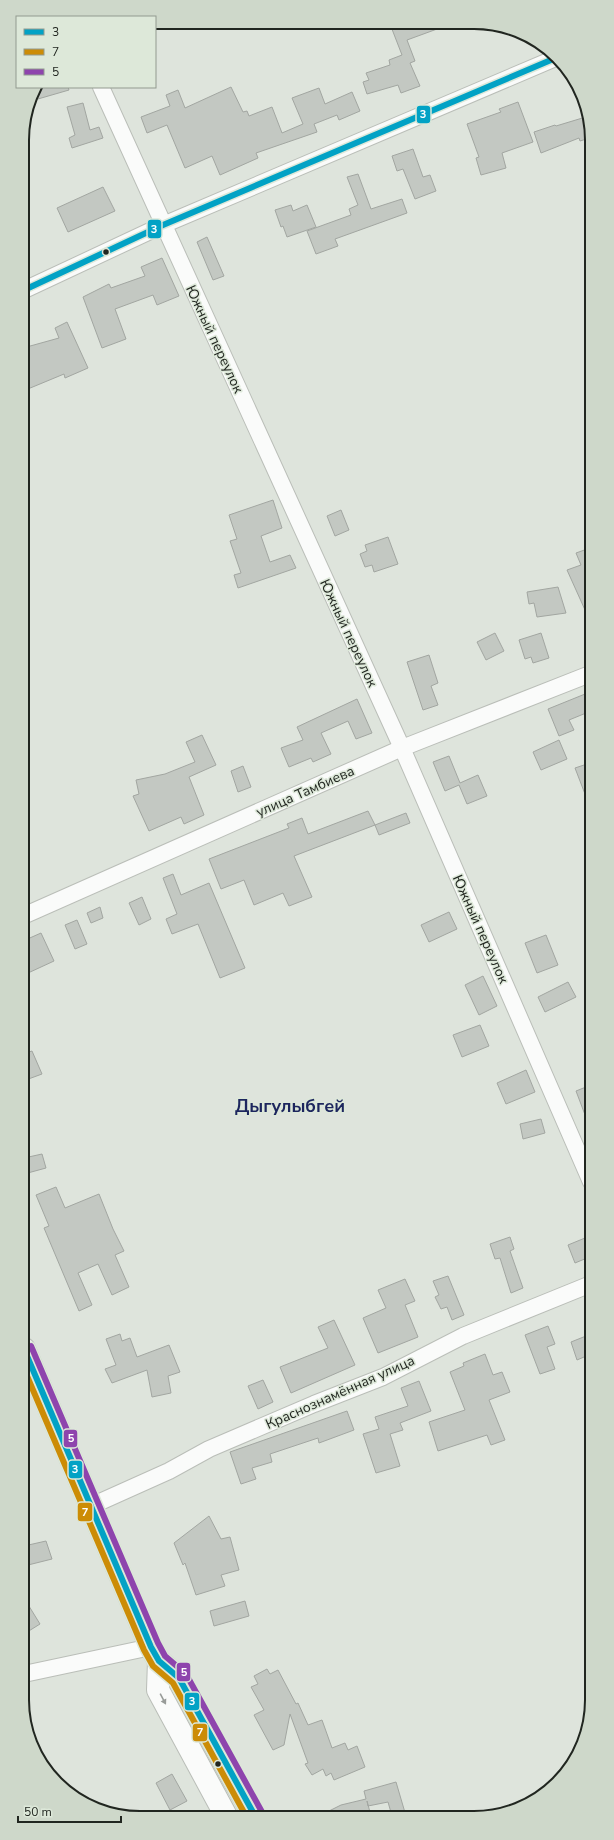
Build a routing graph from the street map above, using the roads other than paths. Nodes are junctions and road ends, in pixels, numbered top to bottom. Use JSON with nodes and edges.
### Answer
{"nodes":[{"id":1,"x":551,"y":61,"type":"edge"},
{"id":2,"x":101,"y":88,"type":"edge"},
{"id":3,"x":163,"y":225,"type":"junction"},
{"id":4,"x":29,"y":288,"type":"edge"},
{"id":5,"x":585,"y":676,"type":"edge"},
{"id":6,"x":402,"y":748,"type":"junction"},
{"id":7,"x":29,"y":913,"type":"edge"},
{"id":8,"x":585,"y":1168,"type":"edge"},
{"id":9,"x":585,"y":1286,"type":"edge"},
{"id":10,"x":29,"y":1361,"type":"edge"},
{"id":11,"x":91,"y":1506,"type":"junction"},
{"id":12,"x":155,"y":1654,"type":"junction"},
{"id":13,"x":29,"y":1673,"type":"edge"},
{"id":14,"x":223,"y":1811,"type":"edge"},
{"id":15,"x":252,"y":1811,"type":"edge"}],
"edges":[{"from":1,"to":3,"type":"street"},
{"from":2,"to":3,"type":"street","name":"Южный переулок"},
{"from":3,"to":4,"type":"street"},
{"from":3,"to":6,"type":"street","name":"Южный переулок"},
{"from":5,"to":6,"type":"street","name":"улица Тамбиева"},
{"from":6,"to":7,"type":"street","name":"улица Тамбиева"},
{"from":6,"to":8,"type":"street","name":"Южный переулок"},
{"from":9,"to":11,"type":"street","name":"Краснознамённая улица"},
{"from":10,"to":11,"type":"main road"},
{"from":11,"to":12,"type":"main road"},
{"from":12,"to":13,"type":"street"},
{"from":12,"to":14,"type":"main road","one_way":true},
{"from":12,"to":15,"type":"main road"}]}
